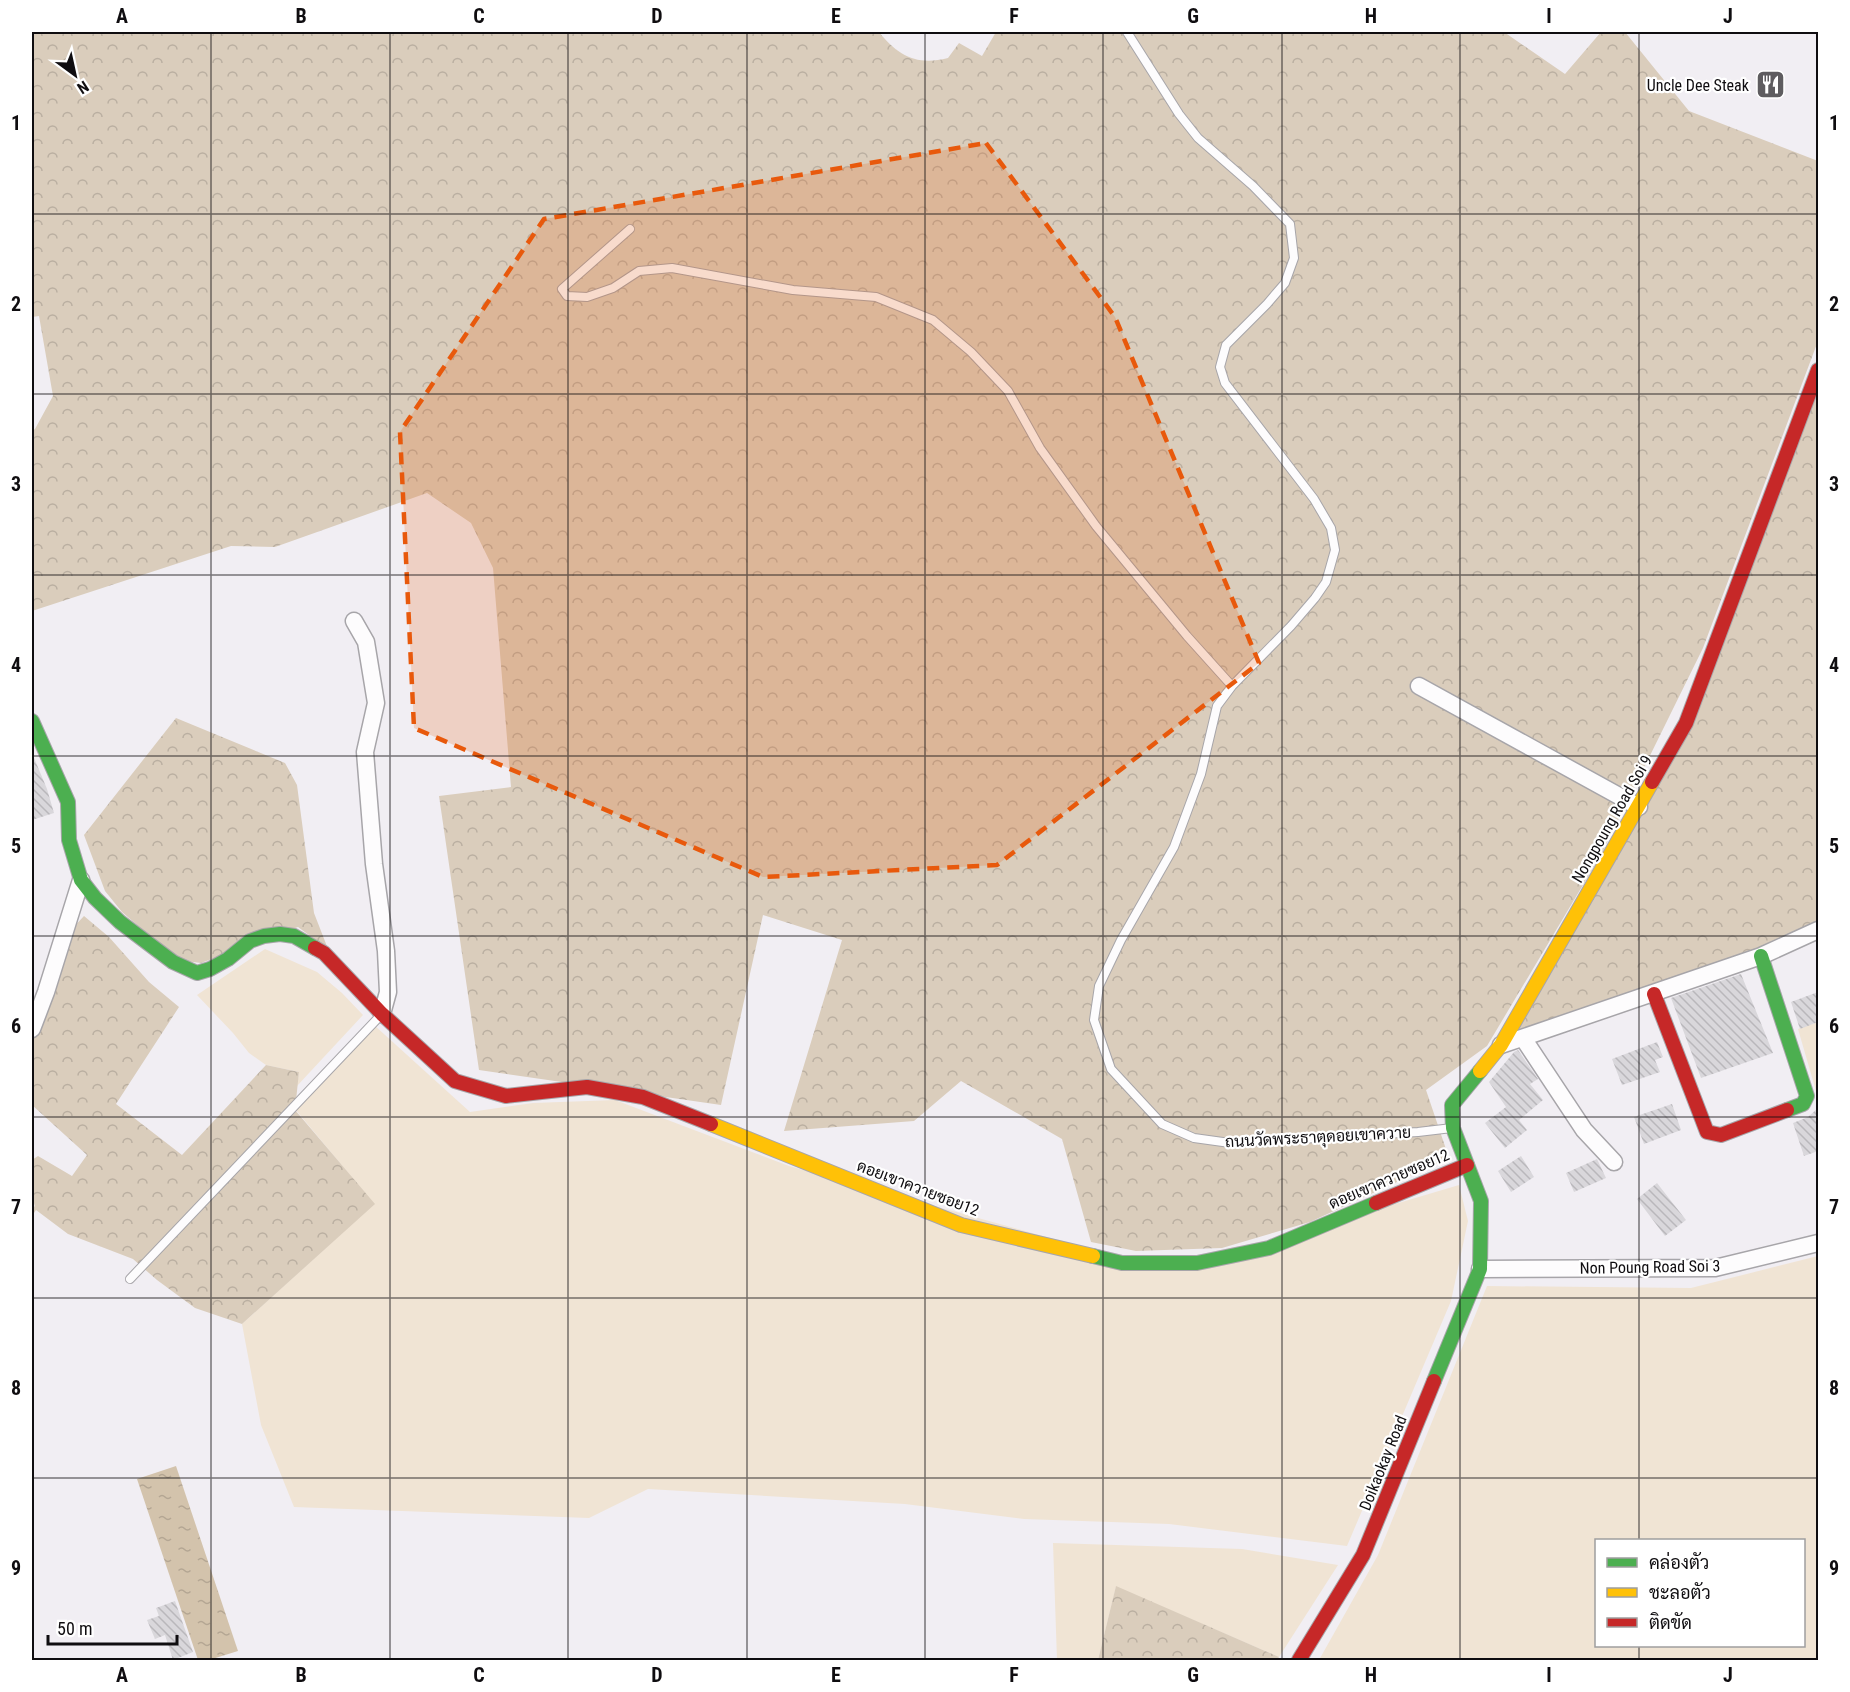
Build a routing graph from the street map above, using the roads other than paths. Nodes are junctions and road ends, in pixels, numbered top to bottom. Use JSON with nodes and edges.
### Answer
{"nodes":[{"id":1,"x":1128,"y":32,"type":"edge"},
{"id":2,"x":630,"y":229,"type":"dead end"},
{"id":3,"x":1818,"y":370,"type":"edge"},
{"id":4,"x":354,"y":621,"type":"dead end"},
{"id":5,"x":1232,"y":686,"type":"junction"},
{"id":6,"x":1419,"y":686,"type":"dead end"},
{"id":7,"x":32,"y":721,"type":"edge"},
{"id":8,"x":1639,"y":807,"type":"junction"},
{"id":9,"x":81,"y":880,"type":"junction"},
{"id":10,"x":1818,"y":930,"type":"edge"},
{"id":11,"x":1761,"y":956,"type":"junction"},
{"id":12,"x":1654,"y":994,"type":"junction"},
{"id":13,"x":382,"y":1014,"type":"junction"},
{"id":14,"x":32,"y":1029,"type":"edge"},
{"id":15,"x":1523,"y":1038,"type":"junction"},
{"id":16,"x":1502,"y":1045,"type":"junction"},
{"id":17,"x":1453,"y":1128,"type":"junction"},
{"id":18,"x":1614,"y":1162,"type":"dead end"},
{"id":19,"x":1467,"y":1165,"type":"junction"},
{"id":20,"x":1818,"y":1244,"type":"edge"},
{"id":21,"x":1480,"y":1269,"type":"junction"},
{"id":22,"x":130,"y":1279,"type":"dead end"},
{"id":23,"x":1299,"y":1660,"type":"edge"}],
"edges":[{"from":1,"to":5,"type":"lane","name":"ถนนวัดพระธาตุดอยเขาควาย"},
{"from":2,"to":5,"type":"lane"},
{"from":3,"to":8,"type":"street","name":"Nongpoung Road Soi 9"},
{"from":4,"to":13,"type":"street"},
{"from":5,"to":17,"type":"lane","name":"ถนนวัดพระธาตุดอยเขาควาย"},
{"from":6,"to":8,"type":"street"},
{"from":7,"to":9,"type":"street"},
{"from":8,"to":16,"type":"street","name":"Nongpoung Road Soi 9"},
{"from":9,"to":13,"type":"street","name":"ดอยเขาควายซอย12"},
{"from":9,"to":14,"type":"street"},
{"from":10,"to":11,"type":"street"},
{"from":11,"to":12,"type":"street"},
{"from":11,"to":12,"type":"street"},
{"from":12,"to":15,"type":"street"},
{"from":13,"to":19,"type":"street","name":"ดอยเขาควายซอย12"},
{"from":13,"to":22,"type":"lane"},
{"from":15,"to":16,"type":"street"},
{"from":15,"to":18,"type":"street"},
{"from":16,"to":17,"type":"street","name":"Nongpoung Road Soi 9"},
{"from":17,"to":19,"type":"street","name":"Nongpoung Road Soi 9"},
{"from":19,"to":21,"type":"street","name":"Nongpoung Road Soi 9"},
{"from":20,"to":21,"type":"street","name":"Non Poung Road Soi 3"},
{"from":21,"to":23,"type":"street","name":"Doikaokay Road"}]}
